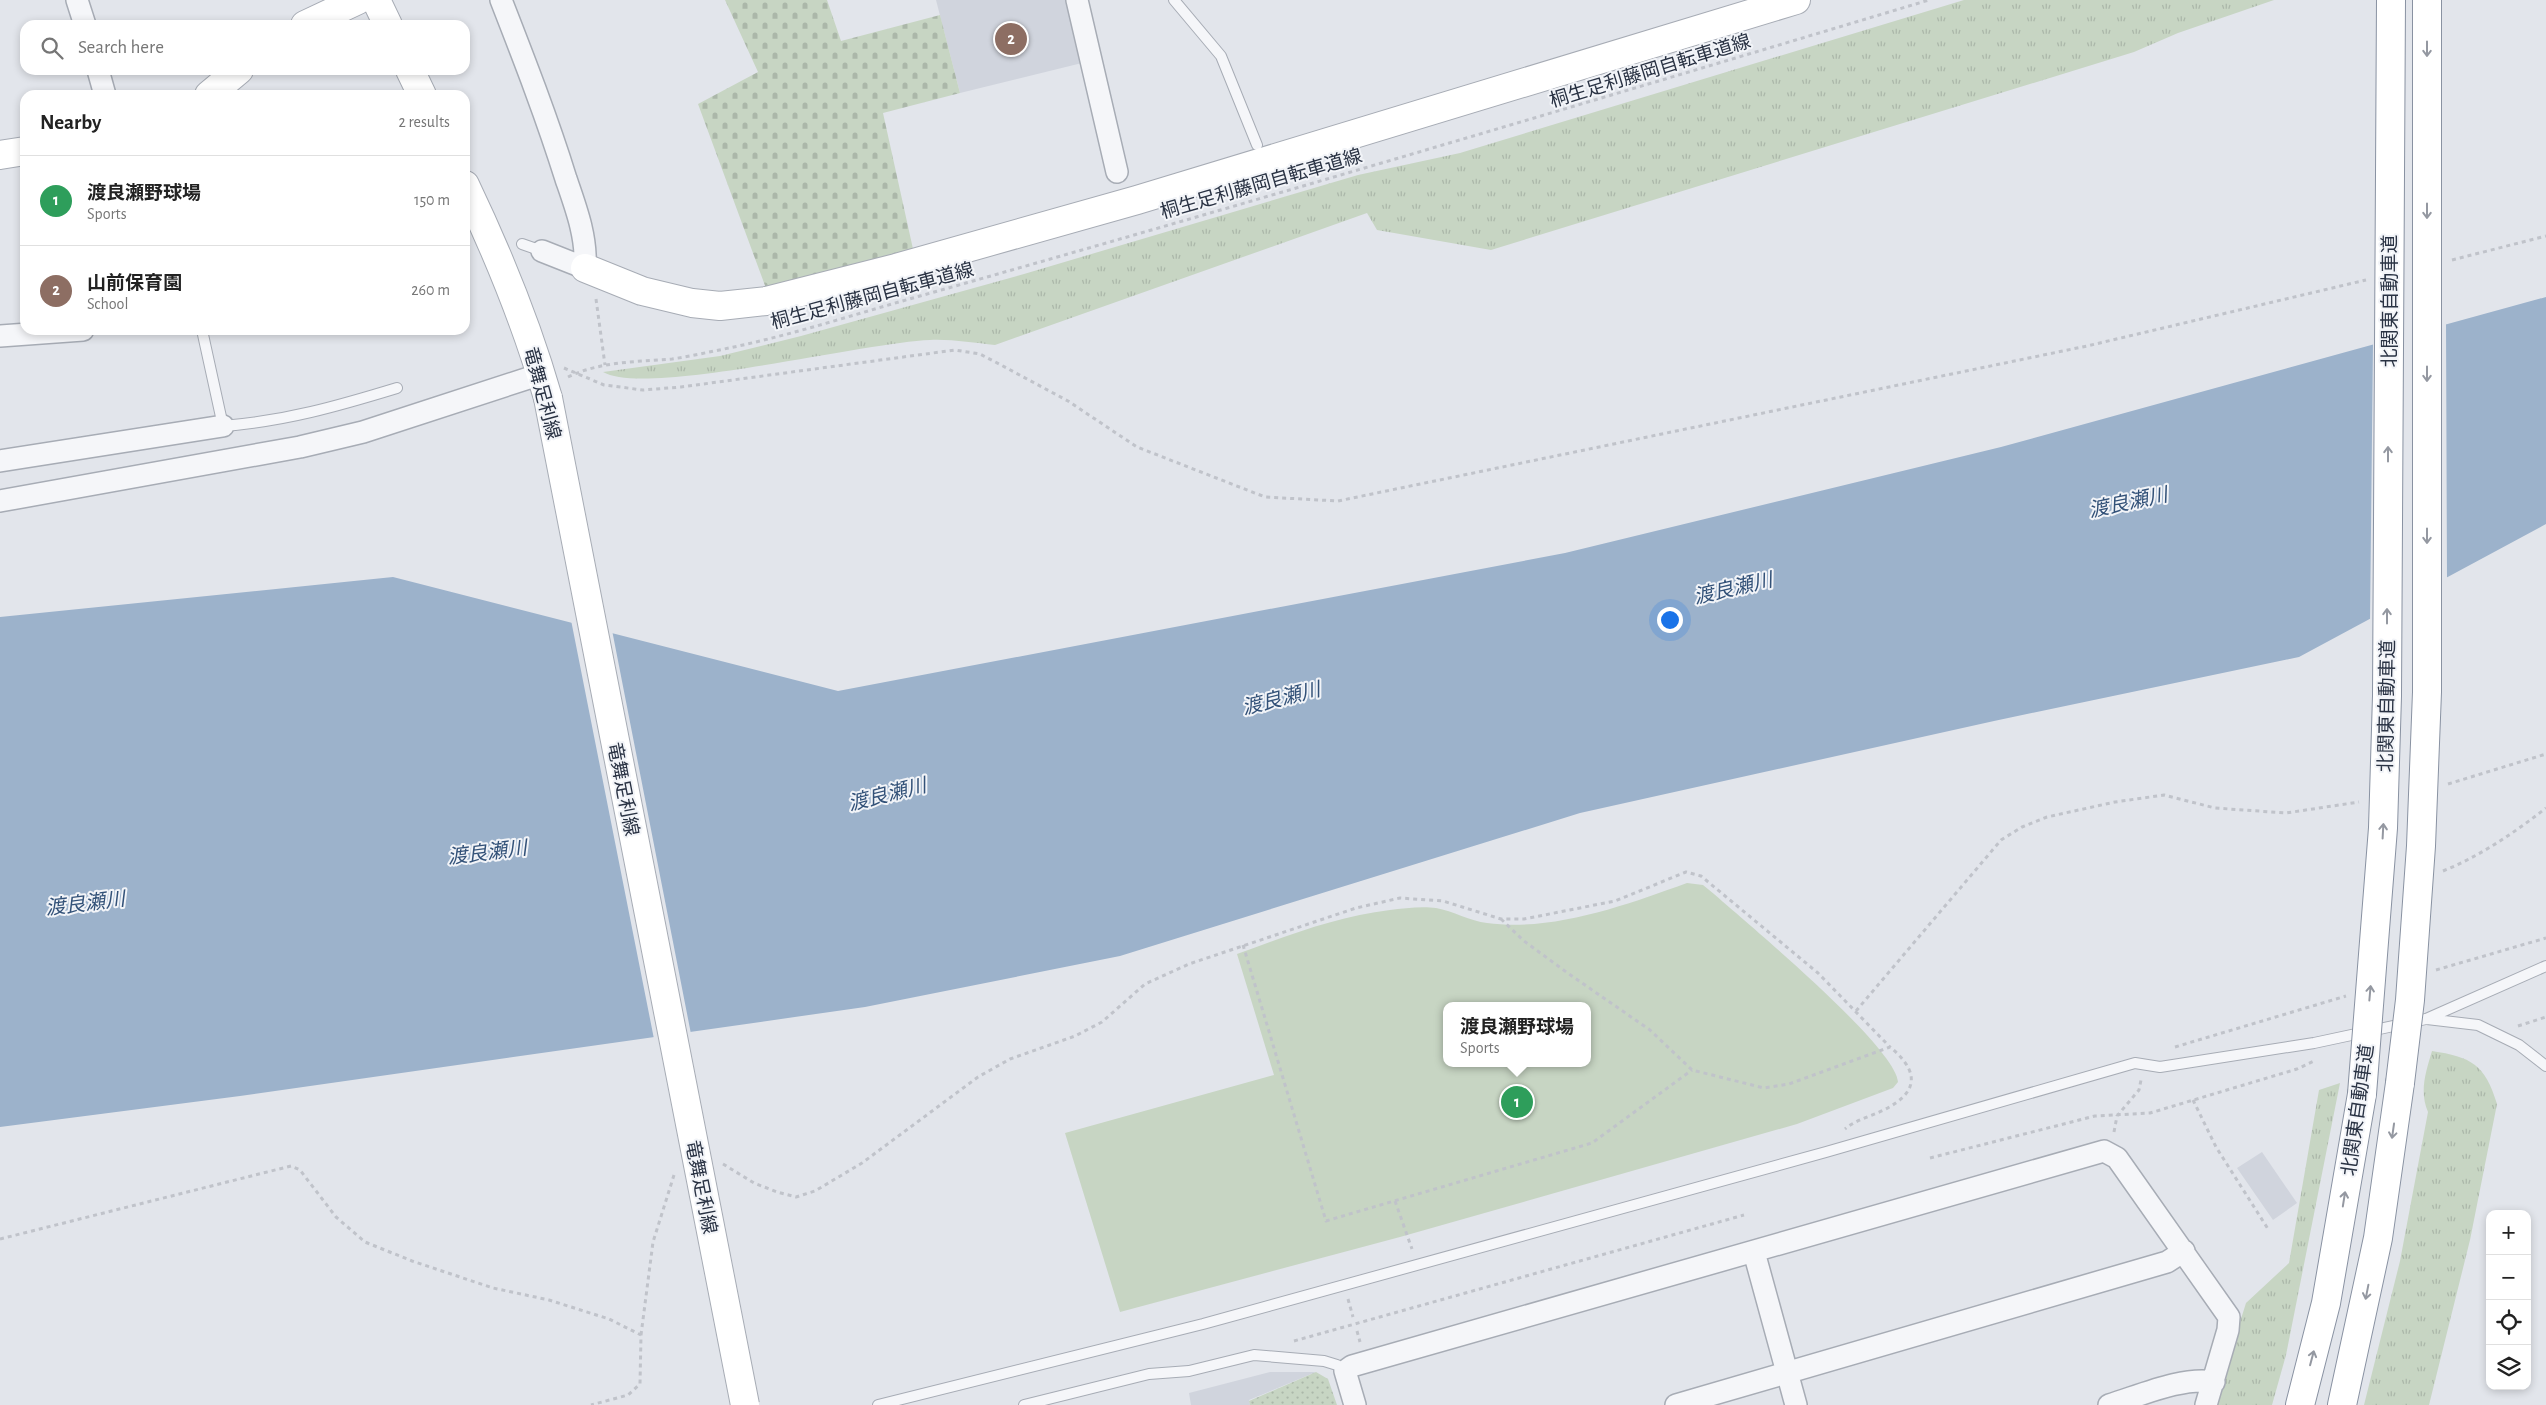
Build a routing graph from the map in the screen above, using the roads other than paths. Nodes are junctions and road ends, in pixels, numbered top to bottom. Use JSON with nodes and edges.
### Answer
{"nodes":[{"id":1,"x":77,"y":0,"type":"edge"},
{"id":2,"x":358,"y":0,"type":"edge"},
{"id":3,"x":376,"y":0,"type":"edge"},
{"id":4,"x":501,"y":0,"type":"edge"},
{"id":5,"x":1077,"y":0,"type":"edge"},
{"id":6,"x":1174,"y":0,"type":"edge"},
{"id":7,"x":1796,"y":0,"type":"edge"},
{"id":8,"x":2391,"y":0,"type":"edge"},
{"id":9,"x":2427,"y":0,"type":"edge"},
{"id":10,"x":83,"y":20,"type":"edge"},
{"id":11,"x":316,"y":20,"type":"edge"},
{"id":12,"x":386,"y":20,"type":"edge"},
{"id":13,"x":99,"y":75,"type":"edge"},
{"id":14,"x":233,"y":75,"type":"edge"},
{"id":15,"x":412,"y":75,"type":"edge"},
{"id":16,"x":104,"y":90,"type":"edge"},
{"id":17,"x":215,"y":90,"type":"edge"},
{"id":18,"x":420,"y":90,"type":"edge"},
{"id":19,"x":1258,"y":146,"type":"dead end"},
{"id":20,"x":20,"y":152,"type":"edge"},
{"id":21,"x":0,"y":155,"type":"edge"},
{"id":22,"x":1117,"y":172,"type":"dead end"},
{"id":23,"x":470,"y":196,"type":"edge"},
{"id":24,"x":522,"y":244,"type":"dead end"},
{"id":25,"x":542,"y":251,"type":"joint"},
{"id":26,"x":586,"y":268,"type":"junction"},
{"id":27,"x":20,"y":335,"type":"edge"},
{"id":28,"x":203,"y":335,"type":"edge"},
{"id":29,"x":0,"y":336,"type":"edge"},
{"id":30,"x":544,"y":386,"type":"junction"},
{"id":31,"x":397,"y":388,"type":"dead end"},
{"id":32,"x":223,"y":426,"type":"junction"},
{"id":33,"x":0,"y":461,"type":"edge"},
{"id":34,"x":0,"y":501,"type":"edge"},
{"id":35,"x":2546,"y":966,"type":"edge"},
{"id":36,"x":2426,"y":1019,"type":"junction"},
{"id":37,"x":2546,"y":1066,"type":"edge"},
{"id":38,"x":2184,"y":1251,"type":"junction"},
{"id":39,"x":1754,"y":1252,"type":"junction"},
{"id":40,"x":1345,"y":1371,"type":"junction"},
{"id":41,"x":1787,"y":1373,"type":"junction"},
{"id":42,"x":2214,"y":1382,"type":"junction"},
{"id":43,"x":745,"y":1405,"type":"edge"},
{"id":44,"x":878,"y":1405,"type":"edge"},
{"id":45,"x":1024,"y":1405,"type":"edge"},
{"id":46,"x":1355,"y":1405,"type":"edge"},
{"id":47,"x":1676,"y":1405,"type":"edge"},
{"id":48,"x":1796,"y":1405,"type":"edge"},
{"id":49,"x":2109,"y":1405,"type":"edge"},
{"id":50,"x":2206,"y":1405,"type":"edge"},
{"id":51,"x":2300,"y":1405,"type":"edge"},
{"id":52,"x":2342,"y":1405,"type":"edge"}],
"edges":[{"from":1,"to":10,"type":"street"},
{"from":2,"to":11,"type":"main road"},
{"from":3,"to":12,"type":"main road"},
{"from":4,"to":26,"type":"street"},
{"from":5,"to":22,"type":"street"},
{"from":6,"to":19,"type":"lane"},
{"from":7,"to":26,"type":"main road"},
{"from":51,"to":8,"type":"main road","name":"北関東自動車道","one_way":true,"bridge":true},
{"from":9,"to":52,"type":"main road","name":"北関東自動車道","one_way":true,"bridge":true},
{"from":13,"to":16,"type":"street"},
{"from":14,"to":17,"type":"main road"},
{"from":15,"to":18,"type":"main road"},
{"from":20,"to":21,"type":"main road"},
{"from":23,"to":30,"type":"main road","name":"竜舞足利線"},
{"from":24,"to":25,"type":"lane"},
{"from":25,"to":26,"type":"street"},
{"from":27,"to":29,"type":"street"},
{"from":28,"to":32,"type":"lane"},
{"from":30,"to":34,"type":"street"},
{"from":30,"to":43,"type":"main road","name":"竜舞足利線","bridge":true},
{"from":31,"to":32,"type":"lane"},
{"from":32,"to":33,"type":"street"},
{"from":35,"to":36,"type":"lane"},
{"from":36,"to":37,"type":"lane"},
{"from":36,"to":44,"type":"lane"},
{"from":38,"to":39,"type":"street"},
{"from":38,"to":41,"type":"street"},
{"from":38,"to":42,"type":"street"},
{"from":39,"to":40,"type":"street"},
{"from":39,"to":41,"type":"street"},
{"from":40,"to":45,"type":"lane"},
{"from":40,"to":46,"type":"street"},
{"from":41,"to":47,"type":"street"},
{"from":41,"to":48,"type":"street"},
{"from":42,"to":49,"type":"street"},
{"from":42,"to":50,"type":"street"}]}
